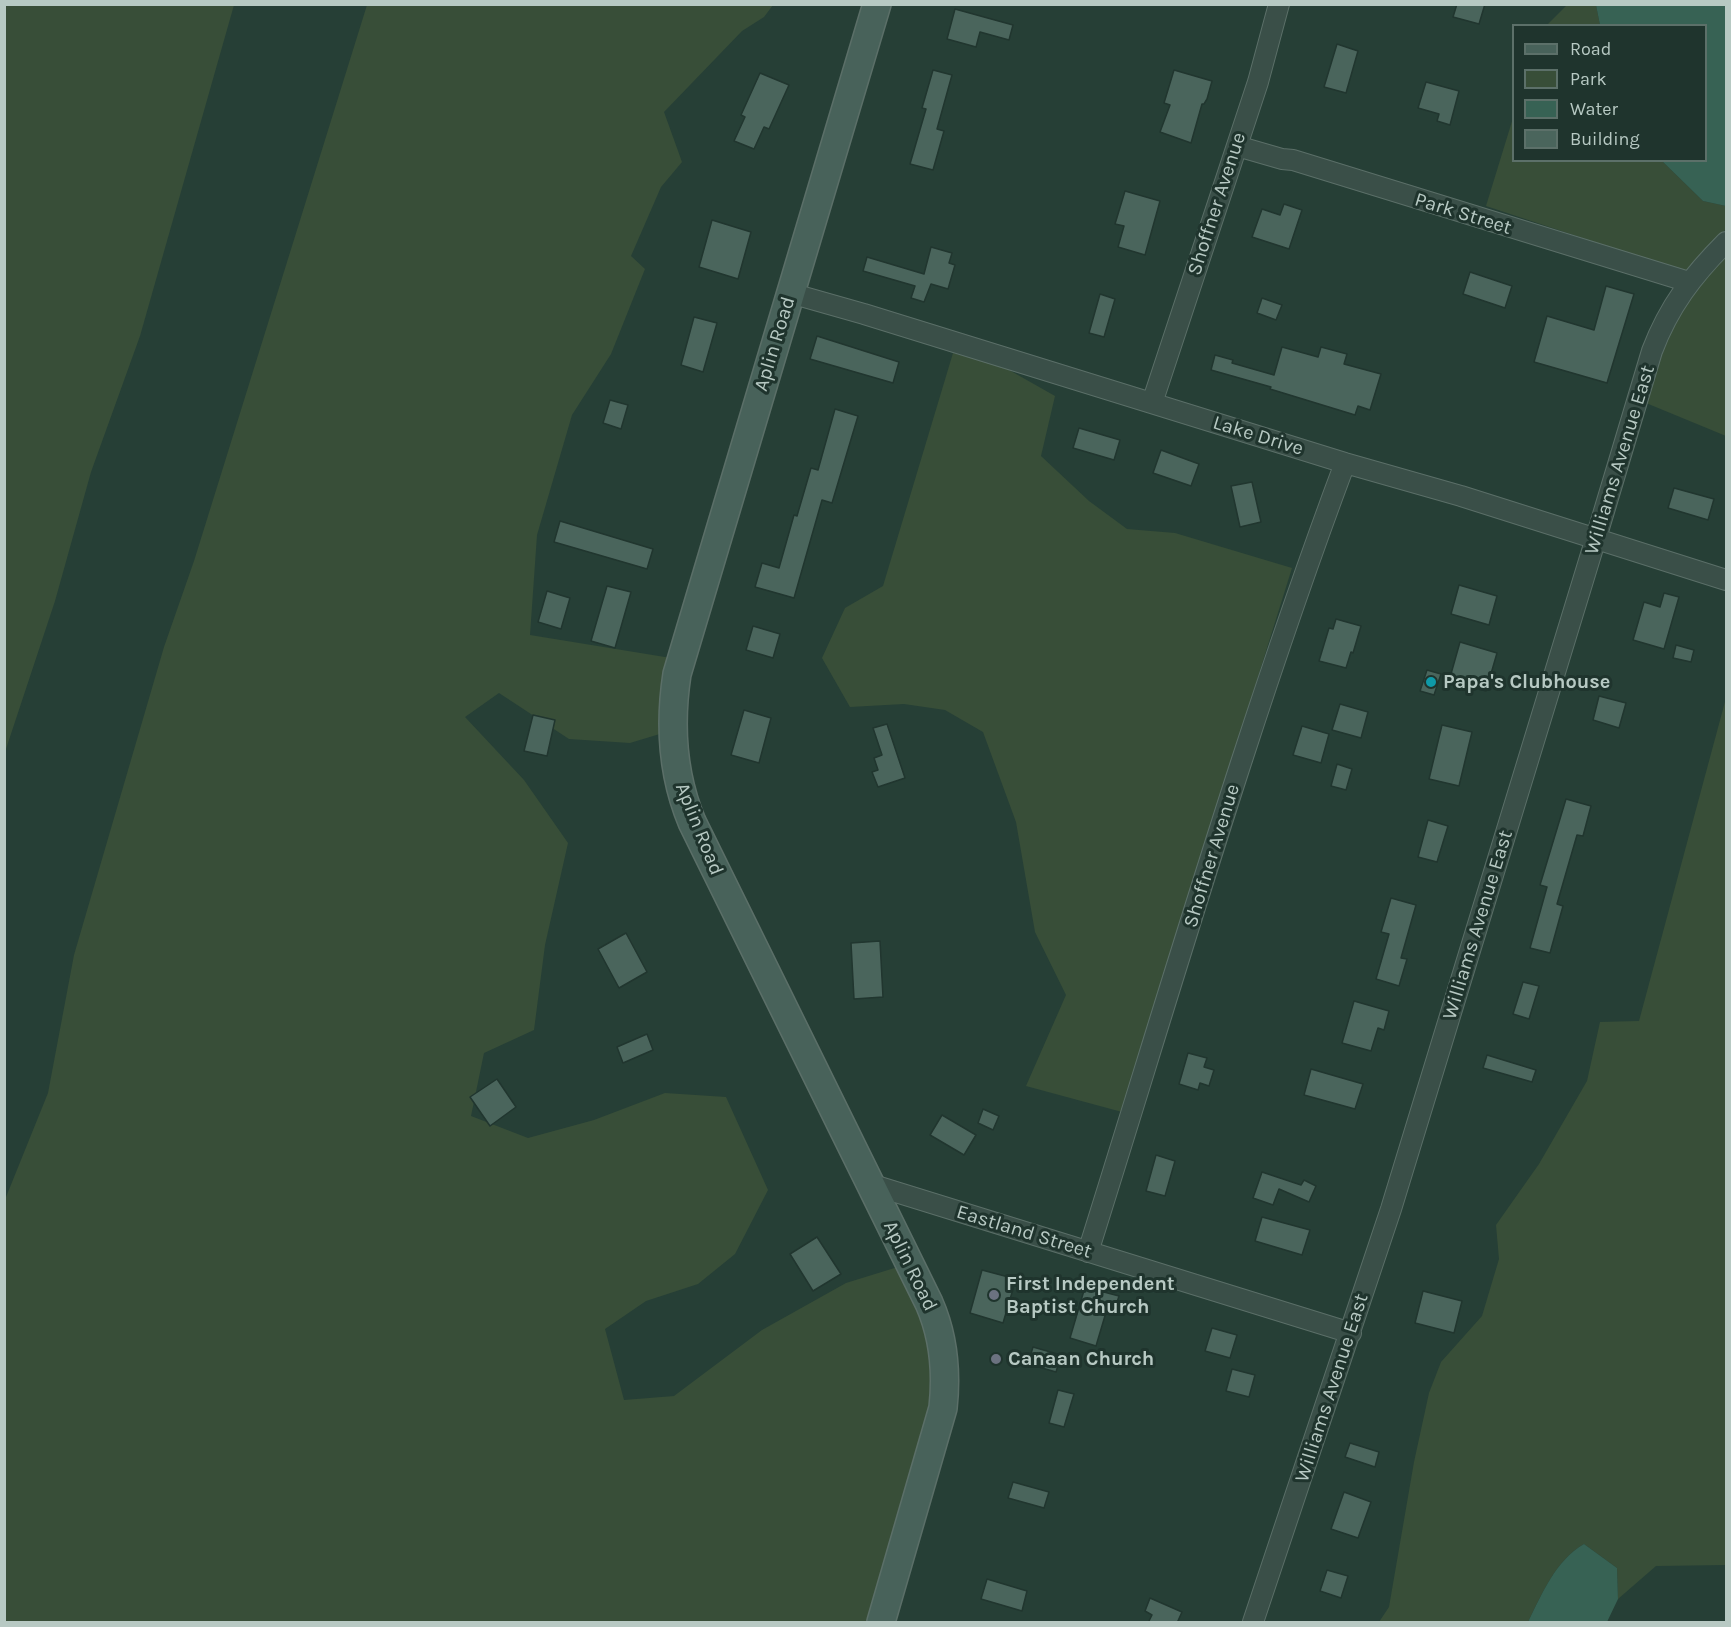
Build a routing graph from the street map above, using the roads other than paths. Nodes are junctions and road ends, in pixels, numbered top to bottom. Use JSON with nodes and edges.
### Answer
{"nodes":[{"id":1,"x":877,"y":4,"type":"edge"},
{"id":2,"x":1279,"y":4,"type":"edge"},
{"id":3,"x":1237,"y":146,"type":"junction"},
{"id":4,"x":1726,"y":242,"type":"edge"},
{"id":5,"x":1689,"y":282,"type":"junction"},
{"id":6,"x":790,"y":293,"type":"junction"},
{"id":7,"x":1152,"y":403,"type":"junction"},
{"id":8,"x":1345,"y":463,"type":"junction"},
{"id":9,"x":1596,"y":538,"type":"junction"},
{"id":10,"x":1726,"y":580,"type":"edge"},
{"id":11,"x":870,"y":1184,"type":"junction"},
{"id":12,"x":1088,"y":1252,"type":"junction"},
{"id":13,"x":1351,"y":1333,"type":"junction"},
{"id":14,"x":881,"y":1623,"type":"edge"},
{"id":15,"x":1254,"y":1623,"type":"edge"}],
"edges":[{"from":1,"to":6,"type":"street","name":"Aplin Road"},
{"from":2,"to":3,"type":"street","name":"Shoffner Avenue"},
{"from":3,"to":5,"type":"street","name":"Park Street"},
{"from":3,"to":7,"type":"street","name":"Shoffner Avenue"},
{"from":4,"to":5,"type":"street","name":"Williams Avenue East"},
{"from":5,"to":9,"type":"street","name":"Williams Avenue East"},
{"from":6,"to":7,"type":"street","name":"Lake Drive"},
{"from":6,"to":11,"type":"street","name":"Aplin Road"},
{"from":7,"to":8,"type":"street","name":"Lake Drive"},
{"from":8,"to":9,"type":"street","name":"Lake Drive"},
{"from":8,"to":12,"type":"street","name":"Shoffner Avenue"},
{"from":9,"to":10,"type":"street","name":"Lake Drive"},
{"from":9,"to":13,"type":"street","name":"Williams Avenue East"},
{"from":11,"to":12,"type":"street","name":"Eastland Street"},
{"from":11,"to":14,"type":"street","name":"Aplin Road"},
{"from":12,"to":13,"type":"street","name":"Eastland Street"},
{"from":13,"to":15,"type":"street","name":"Williams Avenue East"}]}
